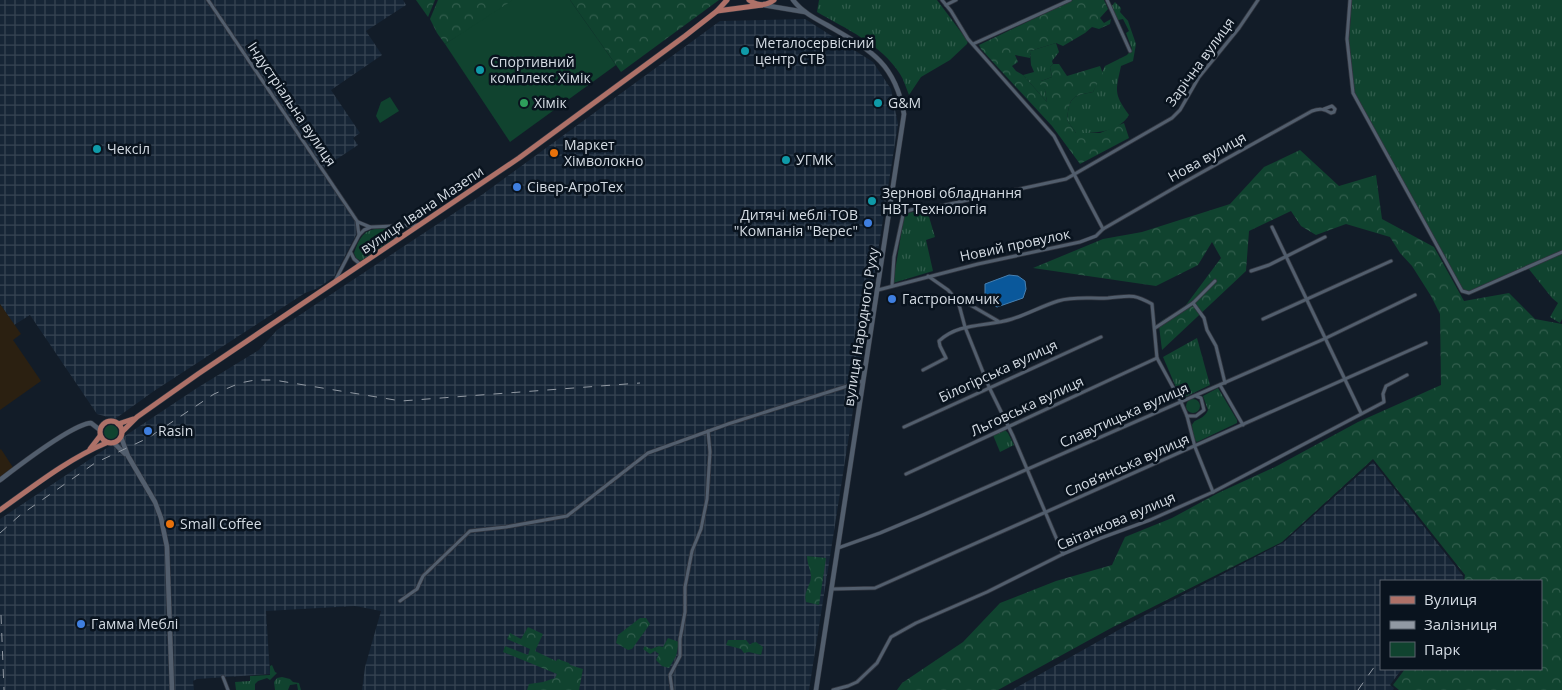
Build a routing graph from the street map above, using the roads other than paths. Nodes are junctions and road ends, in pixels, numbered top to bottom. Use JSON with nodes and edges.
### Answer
{"nodes":[{"id":1,"x":208,"y":0,"type":"edge"},
{"id":2,"x":727,"y":0,"type":"edge"},
{"id":3,"x":749,"y":0,"type":"edge"},
{"id":4,"x":774,"y":0,"type":"edge"},
{"id":5,"x":792,"y":0,"type":"edge"},
{"id":6,"x":942,"y":0,"type":"edge"},
{"id":7,"x":956,"y":0,"type":"edge"},
{"id":8,"x":1070,"y":0,"type":"edge"},
{"id":9,"x":1107,"y":0,"type":"edge"},
{"id":10,"x":1258,"y":0,"type":"edge"},
{"id":11,"x":1350,"y":0,"type":"edge"},
{"id":12,"x":762,"y":5,"type":"junction"},
{"id":13,"x":946,"y":5,"type":"junction"},
{"id":14,"x":717,"y":11,"type":"junction"},
{"id":15,"x":806,"y":12,"type":"junction"},
{"id":16,"x":973,"y":44,"type":"junction"},
{"id":17,"x":1130,"y":51,"type":"dead end"},
{"id":18,"x":1324,"y":109,"type":"dead end"},
{"id":19,"x":1074,"y":175,"type":"junction"},
{"id":20,"x":357,"y":222,"type":"junction"},
{"id":21,"x":421,"y":224,"type":"junction"},
{"id":22,"x":387,"y":226,"type":"junction"},
{"id":23,"x":371,"y":227,"type":"junction"},
{"id":24,"x":1272,"y":227,"type":"dead end"},
{"id":25,"x":1104,"y":229,"type":"junction"},
{"id":26,"x":360,"y":235,"type":"junction"},
{"id":27,"x":1325,"y":237,"type":"dead end"},
{"id":28,"x":396,"y":241,"type":"junction"},
{"id":29,"x":351,"y":252,"type":"junction"},
{"id":30,"x":1562,"y":252,"type":"edge"},
{"id":31,"x":1286,"y":257,"type":"junction"},
{"id":32,"x":1390,"y":261,"type":"dead end"},
{"id":33,"x":361,"y":265,"type":"junction"},
{"id":34,"x":1251,"y":270,"type":"dead end"},
{"id":35,"x":928,"y":276,"type":"junction"},
{"id":36,"x":1215,"y":281,"type":"dead end"},
{"id":37,"x":334,"y":283,"type":"junction"},
{"id":38,"x":892,"y":286,"type":"junction"},
{"id":39,"x":878,"y":290,"type":"junction"},
{"id":40,"x":1415,"y":294,"type":"dead end"},
{"id":41,"x":1306,"y":300,"type":"junction"},
{"id":42,"x":958,"y":301,"type":"junction"},
{"id":43,"x":1193,"y":303,"type":"junction"},
{"id":44,"x":1263,"y":319,"type":"dead end"},
{"id":45,"x":999,"y":322,"type":"junction"},
{"id":46,"x":965,"y":327,"type":"junction"},
{"id":47,"x":1155,"y":328,"type":"junction"},
{"id":48,"x":1101,"y":337,"type":"dead end"},
{"id":49,"x":1324,"y":339,"type":"junction"},
{"id":50,"x":1426,"y":343,"type":"dead end"},
{"id":51,"x":1157,"y":358,"type":"junction"},
{"id":52,"x":923,"y":370,"type":"dead end"},
{"id":53,"x":1407,"y":375,"type":"dead end"},
{"id":54,"x":1344,"y":380,"type":"junction"},
{"id":55,"x":863,"y":381,"type":"junction"},
{"id":56,"x":1225,"y":383,"type":"junction"},
{"id":57,"x":1220,"y":385,"type":"junction"},
{"id":58,"x":988,"y":387,"type":"junction"},
{"id":59,"x":1195,"y":396,"type":"junction"},
{"id":60,"x":1181,"y":402,"type":"junction"},
{"id":61,"x":1360,"y":413,"type":"junction"},
{"id":62,"x":1187,"y":416,"type":"junction"},
{"id":63,"x":134,"y":419,"type":"junction"},
{"id":64,"x":118,"y":424,"type":"junction"},
{"id":65,"x":1008,"y":426,"type":"junction"},
{"id":66,"x":1243,"y":426,"type":"junction"},
{"id":67,"x":904,"y":427,"type":"dead end"},
{"id":68,"x":708,"y":431,"type":"junction"},
{"id":69,"x":100,"y":433,"type":"junction"},
{"id":70,"x":121,"y":434,"type":"junction"},
{"id":71,"x":106,"y":443,"type":"junction"},
{"id":72,"x":114,"y":443,"type":"junction"},
{"id":73,"x":1194,"y":447,"type":"junction"},
{"id":74,"x":88,"y":451,"type":"junction"},
{"id":75,"x":128,"y":456,"type":"junction"},
{"id":76,"x":1027,"y":470,"type":"junction"},
{"id":77,"x":906,"y":474,"type":"dead end"},
{"id":78,"x":0,"y":480,"type":"edge"},
{"id":79,"x":1213,"y":492,"type":"junction"},
{"id":80,"x":0,"y":510,"type":"edge"},
{"id":81,"x":1046,"y":513,"type":"junction"},
{"id":82,"x":837,"y":548,"type":"junction"},
{"id":83,"x":1063,"y":554,"type":"junction"},
{"id":84,"x":832,"y":590,"type":"junction"},
{"id":85,"x":400,"y":601,"type":"dead end"},
{"id":86,"x":223,"y":677,"type":"dead end"},
{"id":87,"x":172,"y":690,"type":"edge"},
{"id":88,"x":228,"y":690,"type":"edge"},
{"id":89,"x":672,"y":690,"type":"edge"},
{"id":90,"x":816,"y":690,"type":"edge"},
{"id":91,"x":833,"y":690,"type":"edge"}],
"edges":[{"from":1,"to":20,"type":"street","name":"Індустріальна вулиця"},
{"from":2,"to":14,"type":"main road","name":"вулиця Івана Мазепи"},
{"from":3,"to":12,"type":"main road"},
{"from":4,"to":12,"type":"main road","name":"вулиця Івана Мазепи"},
{"from":5,"to":15,"type":"main road","name":"вулиця Народного Руху"},
{"from":6,"to":13,"type":"street"},
{"from":7,"to":13,"type":"street"},
{"from":8,"to":16,"type":"street"},
{"from":9,"to":17,"type":"street"},
{"from":10,"to":19,"type":"street","name":"Зарічна вулиця"},
{"from":11,"to":30,"type":"street"},
{"from":12,"to":14,"type":"main road","name":"вулиця Івана Мазепи"},
{"from":12,"to":15,"type":"main road","name":"вулиця Народного Руху"},
{"from":13,"to":16,"type":"street"},
{"from":14,"to":21,"type":"main road","name":"вулиця Івана Мазепи"},
{"from":15,"to":39,"type":"main road","name":"вулиця Народного Руху"},
{"from":16,"to":19,"type":"street"},
{"from":18,"to":25,"type":"street","name":"Нова вулиця"},
{"from":19,"to":25,"type":"street"},
{"from":19,"to":38,"type":"street"},
{"from":20,"to":23,"type":"street"},
{"from":20,"to":26,"type":"street","name":"Індустріальна вулиця"},
{"from":21,"to":22,"type":"street"},
{"from":21,"to":28,"type":"main road","name":"вулиця Івана Мазепи"},
{"from":22,"to":23,"type":"street"},
{"from":22,"to":28,"type":"street"},
{"from":23,"to":26,"type":"street"},
{"from":24,"to":31,"type":"street"},
{"from":25,"to":35,"type":"street","name":"Новий провулок"},
{"from":26,"to":29,"type":"street"},
{"from":27,"to":31,"type":"street"},
{"from":28,"to":33,"type":"main road","name":"вулиця Івана Мазепи"},
{"from":29,"to":33,"type":"street"},
{"from":29,"to":37,"type":"street"},
{"from":31,"to":34,"type":"street"},
{"from":31,"to":41,"type":"street"},
{"from":32,"to":41,"type":"street"},
{"from":33,"to":37,"type":"main road","name":"вулиця Івана Мазепи"},
{"from":35,"to":38,"type":"street","name":"Новий провулок"},
{"from":35,"to":42,"type":"street"},
{"from":36,"to":43,"type":"street"},
{"from":37,"to":63,"type":"main road","name":"вулиця Івана Мазепи"},
{"from":38,"to":39,"type":"street","name":"Новий провулок"},
{"from":39,"to":55,"type":"main road","name":"вулиця Народного Руху"},
{"from":40,"to":49,"type":"street","name":"Славутицька вулиця"},
{"from":41,"to":44,"type":"street"},
{"from":41,"to":49,"type":"street"},
{"from":42,"to":45,"type":"street"},
{"from":42,"to":46,"type":"street"},
{"from":43,"to":47,"type":"street"},
{"from":43,"to":56,"type":"street"},
{"from":45,"to":46,"type":"street"},
{"from":45,"to":47,"type":"street"},
{"from":46,"to":52,"type":"street"},
{"from":46,"to":58,"type":"street"},
{"from":47,"to":51,"type":"street"},
{"from":48,"to":58,"type":"street","name":"Білогірська вулиця"},
{"from":49,"to":54,"type":"street"},
{"from":49,"to":56,"type":"street","name":"Славутицька вулиця"},
{"from":50,"to":54,"type":"street","name":"Словʼянська вулиця"},
{"from":51,"to":60,"type":"street"},
{"from":51,"to":65,"type":"street","name":"Льговська вулиця"},
{"from":53,"to":61,"type":"street","name":"Світанкова вулиця"},
{"from":54,"to":61,"type":"street"},
{"from":54,"to":66,"type":"street","name":"Словʼянська вулиця"},
{"from":55,"to":68,"type":"street"},
{"from":55,"to":82,"type":"main road","name":"вулиця Народного Руху"},
{"from":56,"to":57,"type":"street","name":"Славутицька вулиця"},
{"from":57,"to":59,"type":"street","name":"Славутицька вулиця"},
{"from":57,"to":66,"type":"street"},
{"from":58,"to":65,"type":"street"},
{"from":58,"to":67,"type":"street","name":"Білогірська вулиця"},
{"from":59,"to":60,"type":"street","name":"Славутицька вулиця"},
{"from":59,"to":62,"type":"street"},
{"from":60,"to":62,"type":"street"},
{"from":60,"to":76,"type":"street","name":"Славутицька вулиця"},
{"from":61,"to":79,"type":"street","name":"Світанкова вулиця"},
{"from":62,"to":73,"type":"street"},
{"from":63,"to":64,"type":"main road","name":"вулиця Івана Мазепи"},
{"from":63,"to":70,"type":"main road","name":"вулиця Івана Мазепи"},
{"from":64,"to":69,"type":"main road","name":"вулиця Івана Мазепи"},
{"from":64,"to":70,"type":"main road"},
{"from":65,"to":76,"type":"street"},
{"from":65,"to":77,"type":"street","name":"Льговська вулиця"},
{"from":66,"to":73,"type":"street","name":"Словʼянська вулиця"},
{"from":68,"to":85,"type":"street"},
{"from":68,"to":89,"type":"street"},
{"from":69,"to":71,"type":"main road"},
{"from":69,"to":74,"type":"main road"},
{"from":69,"to":78,"type":"main road"},
{"from":70,"to":72,"type":"main road","name":"вулиця Івана Мазепи"},
{"from":70,"to":75,"type":"main road"},
{"from":71,"to":72,"type":"main road"},
{"from":71,"to":74,"type":"main road"},
{"from":72,"to":75,"type":"main road"},
{"from":73,"to":79,"type":"street"},
{"from":73,"to":81,"type":"street","name":"Словʼянська вулиця"},
{"from":74,"to":80,"type":"main road"},
{"from":75,"to":87,"type":"main road"},
{"from":76,"to":81,"type":"street"},
{"from":76,"to":82,"type":"street","name":"Славутицька вулиця"},
{"from":79,"to":83,"type":"street","name":"Світанкова вулиця"},
{"from":81,"to":83,"type":"street"},
{"from":81,"to":84,"type":"street","name":"Словʼянська вулиця"},
{"from":82,"to":84,"type":"main road","name":"вулиця Народного Руху"},
{"from":83,"to":91,"type":"street","name":"Світанкова вулиця"},
{"from":84,"to":90,"type":"main road","name":"вулиця Народного Руху"},
{"from":86,"to":88,"type":"street"}]}
